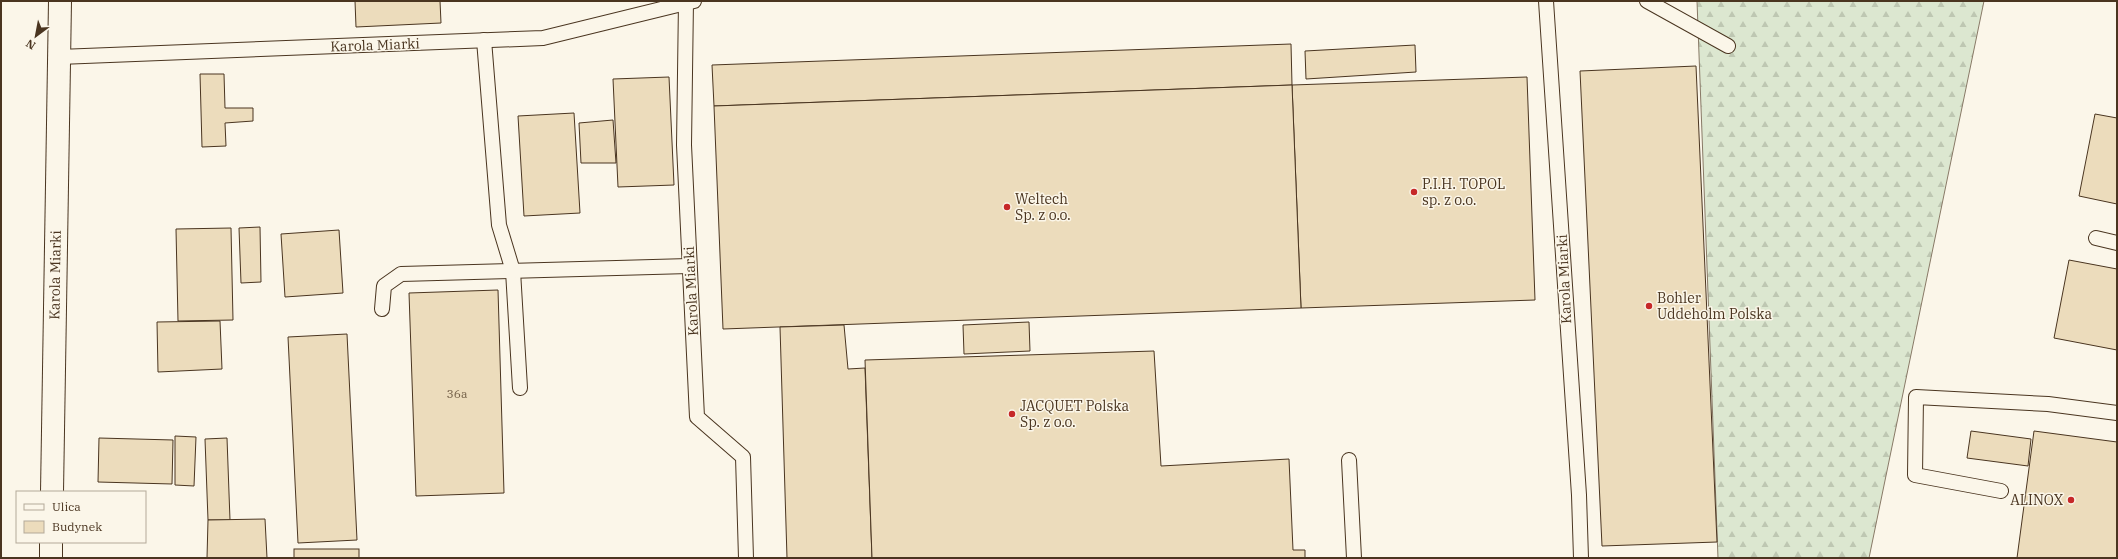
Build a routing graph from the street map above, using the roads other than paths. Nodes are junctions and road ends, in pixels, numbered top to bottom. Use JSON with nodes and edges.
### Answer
{"nodes":[{"id":1,"x":60,"y":1,"type":"edge"},
{"id":2,"x":1546,"y":1,"type":"edge"},
{"id":3,"x":1647,"y":1,"type":"edge"},
{"id":4,"x":689,"y":2,"type":"edge"},
{"id":5,"x":484,"y":40,"type":"junction"},
{"id":6,"x":1728,"y":46,"type":"dead end"},
{"id":7,"x":59,"y":57,"type":"junction"},
{"id":8,"x":2096,"y":238,"type":"dead end"},
{"id":9,"x":2117,"y":243,"type":"edge"},
{"id":10,"x":689,"y":266,"type":"junction"},
{"id":11,"x":513,"y":271,"type":"junction"},
{"id":12,"x":382,"y":309,"type":"dead end"},
{"id":13,"x":520,"y":388,"type":"dead end"},
{"id":14,"x":2117,"y":413,"type":"edge"},
{"id":15,"x":1349,"y":460,"type":"dead end"},
{"id":16,"x":52,"y":491,"type":"edge"},
{"id":17,"x":2001,"y":491,"type":"dead end"},
{"id":18,"x":52,"y":543,"type":"edge"},
{"id":19,"x":51,"y":558,"type":"edge"},
{"id":20,"x":746,"y":558,"type":"edge"},
{"id":21,"x":1354,"y":558,"type":"edge"},
{"id":22,"x":1581,"y":558,"type":"edge"}],
"edges":[{"from":1,"to":7,"type":"street","name":"Karola Miarki"},
{"from":2,"to":22,"type":"lane","name":"Karola Miarki"},
{"from":3,"to":6,"type":"lane"},
{"from":4,"to":5,"type":"lane","name":"Karola Miarki"},
{"from":4,"to":10,"type":"lane","name":"Karola Miarki"},
{"from":5,"to":7,"type":"lane","name":"Karola Miarki"},
{"from":5,"to":11,"type":"lane"},
{"from":7,"to":16,"type":"street","name":"Karola Miarki"},
{"from":8,"to":9,"type":"lane"},
{"from":10,"to":11,"type":"lane"},
{"from":10,"to":20,"type":"lane","name":"Karola Miarki"},
{"from":11,"to":12,"type":"lane"},
{"from":11,"to":13,"type":"lane"},
{"from":14,"to":17,"type":"lane"},
{"from":15,"to":21,"type":"lane"},
{"from":18,"to":19,"type":"street"}]}
